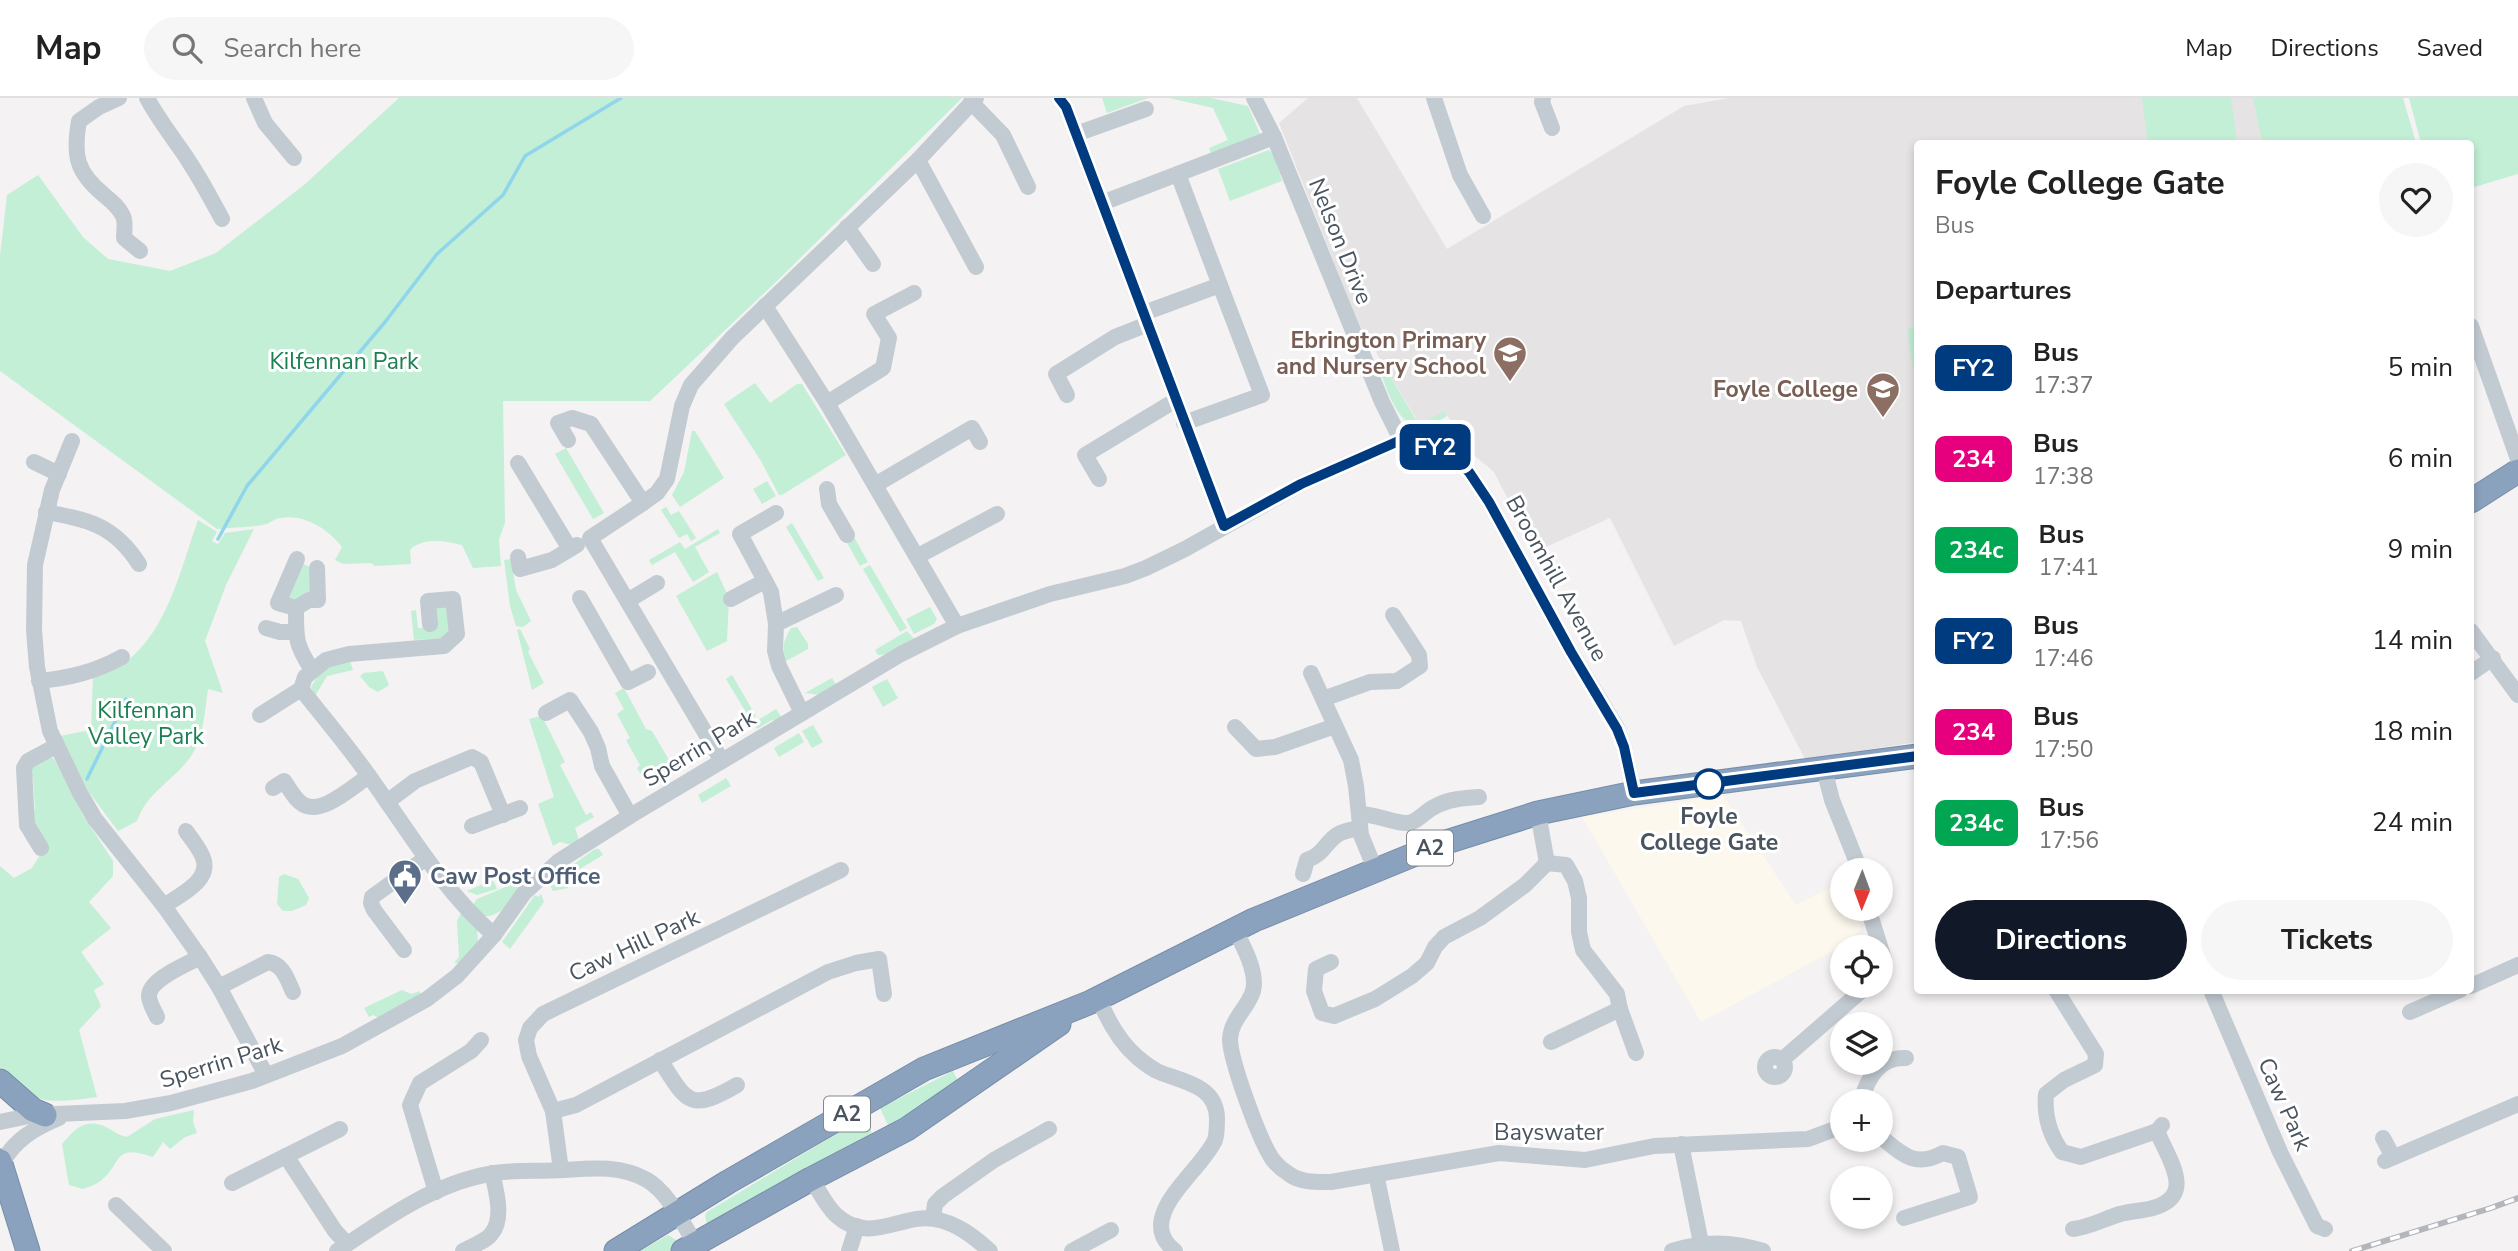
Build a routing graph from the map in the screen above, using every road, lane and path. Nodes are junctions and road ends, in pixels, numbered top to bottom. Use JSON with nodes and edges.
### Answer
{"nodes":[{"id":1,"x":119,"y":98,"type":"edge"},
{"id":2,"x":147,"y":98,"type":"edge"},
{"id":3,"x":254,"y":98,"type":"edge"},
{"id":4,"x":1059,"y":98,"type":"edge"},
{"id":5,"x":1254,"y":98,"type":"edge"},
{"id":6,"x":1434,"y":98,"type":"edge"},
{"id":7,"x":1543,"y":98,"type":"edge"},
{"id":8,"x":973,"y":100,"type":"edge"},
{"id":9,"x":1146,"y":109,"type":"dead end"},
{"id":10,"x":1552,"y":128,"type":"dead end"},
{"id":11,"x":1076,"y":134,"type":"junction"},
{"id":12,"x":1274,"y":138,"type":"junction"},
{"id":13,"x":294,"y":158,"type":"dead end"},
{"id":14,"x":918,"y":160,"type":"junction"},
{"id":15,"x":1178,"y":174,"type":"junction"},
{"id":16,"x":1028,"y":187,"type":"dead end"},
{"id":17,"x":1102,"y":203,"type":"junction"},
{"id":18,"x":1483,"y":216,"type":"dead end"},
{"id":19,"x":222,"y":219,"type":"dead end"},
{"id":20,"x":847,"y":228,"type":"junction"},
{"id":21,"x":140,"y":251,"type":"dead end"},
{"id":22,"x":873,"y":264,"type":"dead end"},
{"id":23,"x":976,"y":267,"type":"dead end"},
{"id":24,"x":1220,"y":285,"type":"junction"},
{"id":25,"x":914,"y":293,"type":"dead end"},
{"id":26,"x":765,"y":306,"type":"junction"},
{"id":27,"x":1147,"y":318,"type":"junction"},
{"id":28,"x":2474,"y":335,"type":"edge"},
{"id":29,"x":1068,"y":395,"type":"dead end"},
{"id":30,"x":1176,"y":400,"type":"junction"},
{"id":31,"x":827,"y":402,"type":"junction"},
{"id":32,"x":1184,"y":423,"type":"junction"},
{"id":33,"x":568,"y":440,"type":"dead end"},
{"id":34,"x":72,"y":441,"type":"dead end"},
{"id":35,"x":980,"y":442,"type":"dead end"},
{"id":36,"x":1394,"y":443,"type":"junction"},
{"id":37,"x":2518,"y":460,"type":"edge"},
{"id":38,"x":34,"y":462,"type":"dead end"},
{"id":39,"x":518,"y":463,"type":"dead end"},
{"id":40,"x":2518,"y":471,"type":"edge"},
{"id":41,"x":59,"y":474,"type":"junction"},
{"id":42,"x":1099,"y":479,"type":"dead end"},
{"id":43,"x":875,"y":485,"type":"junction"},
{"id":44,"x":827,"y":489,"type":"dead end"},
{"id":45,"x":2474,"y":499,"type":"edge"},
{"id":46,"x":643,"y":503,"type":"junction"},
{"id":47,"x":46,"y":512,"type":"junction"},
{"id":48,"x":776,"y":513,"type":"dead end"},
{"id":49,"x":997,"y":514,"type":"dead end"},
{"id":50,"x":1224,"y":526,"type":"junction"},
{"id":51,"x":847,"y":536,"type":"dead end"},
{"id":52,"x":590,"y":538,"type":"junction"},
{"id":53,"x":570,"y":549,"type":"junction"},
{"id":54,"x":918,"y":556,"type":"junction"},
{"id":55,"x":518,"y":557,"type":"dead end"},
{"id":56,"x":296,"y":559,"type":"dead end"},
{"id":57,"x":139,"y":564,"type":"dead end"},
{"id":58,"x":317,"y":568,"type":"dead end"},
{"id":59,"x":765,"y":581,"type":"junction"},
{"id":60,"x":657,"y":583,"type":"dead end"},
{"id":61,"x":836,"y":595,"type":"dead end"},
{"id":62,"x":580,"y":598,"type":"dead end"},
{"id":63,"x":628,"y":600,"type":"junction"},
{"id":64,"x":731,"y":600,"type":"dead end"},
{"id":65,"x":296,"y":608,"type":"junction"},
{"id":66,"x":1393,"y":615,"type":"dead end"},
{"id":67,"x":430,"y":624,"type":"dead end"},
{"id":68,"x":776,"y":624,"type":"junction"},
{"id":69,"x":957,"y":626,"type":"junction"},
{"id":70,"x":266,"y":628,"type":"dead end"},
{"id":71,"x":296,"y":632,"type":"junction"},
{"id":72,"x":2474,"y":635,"type":"edge"},
{"id":73,"x":121,"y":657,"type":"dead end"},
{"id":74,"x":2493,"y":659,"type":"junction"},
{"id":75,"x":312,"y":670,"type":"junction"},
{"id":76,"x":648,"y":671,"type":"dead end"},
{"id":77,"x":2474,"y":671,"type":"edge"},
{"id":78,"x":1311,"y":673,"type":"dead end"},
{"id":79,"x":39,"y":681,"type":"junction"},
{"id":80,"x":301,"y":689,"type":"junction"},
{"id":81,"x":2518,"y":695,"type":"edge"},
{"id":82,"x":1323,"y":699,"type":"junction"},
{"id":83,"x":546,"y":713,"type":"dead end"},
{"id":84,"x":802,"y":713,"type":"junction"},
{"id":85,"x":260,"y":715,"type":"dead end"},
{"id":86,"x":1335,"y":726,"type":"junction"},
{"id":87,"x":1235,"y":727,"type":"dead end"},
{"id":88,"x":56,"y":746,"type":"junction"},
{"id":89,"x":1914,"y":757,"type":"edge"},
{"id":90,"x":722,"y":761,"type":"junction"},
{"id":91,"x":1824,"y":769,"type":"junction"},
{"id":92,"x":369,"y":775,"type":"junction"},
{"id":93,"x":273,"y":788,"type":"dead end"},
{"id":94,"x":1634,"y":793,"type":"junction"},
{"id":95,"x":1479,"y":797,"type":"dead end"},
{"id":96,"x":387,"y":802,"type":"junction"},
{"id":97,"x":520,"y":808,"type":"dead end"},
{"id":98,"x":1538,"y":813,"type":"junction"},
{"id":99,"x":503,"y":815,"type":"junction"},
{"id":100,"x":631,"y":816,"type":"junction"},
{"id":101,"x":1360,"y":821,"type":"junction"},
{"id":102,"x":472,"y":826,"type":"dead end"},
{"id":103,"x":186,"y":831,"type":"dead end"},
{"id":104,"x":41,"y":848,"type":"dead end"},
{"id":105,"x":426,"y":858,"type":"junction"},
{"id":106,"x":1855,"y":858,"type":"edge"},
{"id":107,"x":1547,"y":863,"type":"junction"},
{"id":108,"x":1375,"y":869,"type":"junction"},
{"id":109,"x":841,"y":870,"type":"dead end"},
{"id":110,"x":1303,"y":874,"type":"dead end"},
{"id":111,"x":164,"y":906,"type":"junction"},
{"id":112,"x":1235,"y":930,"type":"junction"},
{"id":113,"x":494,"y":935,"type":"junction"},
{"id":114,"x":404,"y":950,"type":"dead end"},
{"id":115,"x":200,"y":957,"type":"junction"},
{"id":116,"x":1331,"y":962,"type":"dead end"},
{"id":117,"x":2518,"y":965,"type":"edge"},
{"id":118,"x":2474,"y":985,"type":"edge"},
{"id":119,"x":219,"y":987,"type":"junction"},
{"id":120,"x":293,"y":992,"type":"dead end"},
{"id":121,"x":884,"y":994,"type":"dead end"},
{"id":122,"x":2058,"y":994,"type":"edge"},
{"id":123,"x":2213,"y":994,"type":"edge"},
{"id":124,"x":2451,"y":994,"type":"edge"},
{"id":125,"x":1853,"y":998,"type":"edge"},
{"id":126,"x":1095,"y":1001,"type":"junction"},
{"id":127,"x":1620,"y":1009,"type":"junction"},
{"id":128,"x":2410,"y":1012,"type":"dead end"},
{"id":129,"x":157,"y":1017,"type":"dead end"},
{"id":130,"x":481,"y":1040,"type":"dead end"},
{"id":131,"x":1551,"y":1042,"type":"dead end"},
{"id":132,"x":1636,"y":1053,"type":"dead end"},
{"id":133,"x":1906,"y":1058,"type":"dead end"},
{"id":134,"x":660,"y":1060,"type":"junction"},
{"id":135,"x":1782,"y":1060,"type":"dead end"},
{"id":136,"x":266,"y":1075,"type":"junction"},
{"id":137,"x":0,"y":1081,"type":"edge"},
{"id":138,"x":737,"y":1085,"type":"dead end"},
{"id":139,"x":1867,"y":1089,"type":"edge"},
{"id":140,"x":2518,"y":1104,"type":"edge"},
{"id":141,"x":553,"y":1111,"type":"junction"},
{"id":142,"x":56,"y":1114,"type":"junction"},
{"id":143,"x":0,"y":1122,"type":"edge"},
{"id":144,"x":340,"y":1129,"type":"dead end"},
{"id":145,"x":1049,"y":1129,"type":"dead end"},
{"id":146,"x":1830,"y":1131,"type":"edge"},
{"id":147,"x":2383,"y":1138,"type":"dead end"},
{"id":148,"x":1681,"y":1144,"type":"junction"},
{"id":149,"x":1893,"y":1147,"type":"edge"},
{"id":150,"x":286,"y":1156,"type":"junction"},
{"id":151,"x":0,"y":1163,"type":"edge"},
{"id":152,"x":561,"y":1171,"type":"junction"},
{"id":153,"x":492,"y":1173,"type":"junction"},
{"id":154,"x":1376,"y":1174,"type":"junction"},
{"id":155,"x":811,"y":1179,"type":"junction"},
{"id":156,"x":232,"y":1184,"type":"dead end"},
{"id":157,"x":436,"y":1192,"type":"junction"},
{"id":158,"x":116,"y":1205,"type":"dead end"},
{"id":159,"x":676,"y":1214,"type":"junction"},
{"id":160,"x":933,"y":1218,"type":"junction"},
{"id":161,"x":1904,"y":1218,"type":"dead end"},
{"id":162,"x":857,"y":1226,"type":"junction"},
{"id":163,"x":2073,"y":1229,"type":"dead end"},
{"id":164,"x":2325,"y":1229,"type":"dead end"},
{"id":165,"x":1111,"y":1230,"type":"dead end"},
{"id":166,"x":1701,"y":1242,"type":"junction"},
{"id":167,"x":689,"y":1247,"type":"edge"},
{"id":168,"x":342,"y":1248,"type":"edge"},
{"id":169,"x":28,"y":1251,"type":"edge"},
{"id":170,"x":164,"y":1251,"type":"edge"},
{"id":171,"x":463,"y":1251,"type":"edge"},
{"id":172,"x":616,"y":1251,"type":"edge"},
{"id":173,"x":849,"y":1251,"type":"edge"},
{"id":174,"x":990,"y":1251,"type":"edge"},
{"id":175,"x":1072,"y":1251,"type":"edge"},
{"id":176,"x":1175,"y":1251,"type":"edge"},
{"id":177,"x":1392,"y":1251,"type":"edge"},
{"id":178,"x":1672,"y":1251,"type":"edge"},
{"id":179,"x":1763,"y":1251,"type":"edge"}],
"edges":[{"from":1,"to":21,"type":"street"},
{"from":2,"to":19,"type":"street"},
{"from":3,"to":13,"type":"street"},
{"from":4,"to":11,"type":"street"},
{"from":5,"to":12,"type":"street","name":"Nelson Drive"},
{"from":6,"to":18,"type":"street"},
{"from":7,"to":10,"type":"street"},
{"from":8,"to":14,"type":"street"},
{"from":8,"to":16,"type":"street"},
{"from":9,"to":11,"type":"street"},
{"from":11,"to":17,"type":"street"},
{"from":12,"to":15,"type":"street"},
{"from":12,"to":36,"type":"street","name":"Nelson Drive"},
{"from":14,"to":20,"type":"street"},
{"from":14,"to":23,"type":"street"},
{"from":15,"to":17,"type":"street"},
{"from":15,"to":24,"type":"street"},
{"from":17,"to":27,"type":"street"},
{"from":20,"to":22,"type":"street"},
{"from":20,"to":26,"type":"street"},
{"from":24,"to":27,"type":"street"},
{"from":24,"to":32,"type":"street"},
{"from":25,"to":31,"type":"street"},
{"from":26,"to":31,"type":"street"},
{"from":26,"to":46,"type":"street"},
{"from":27,"to":29,"type":"street"},
{"from":27,"to":30,"type":"street"},
{"from":28,"to":37,"type":"street"},
{"from":30,"to":32,"type":"street"},
{"from":30,"to":42,"type":"street"},
{"from":31,"to":43,"type":"street"},
{"from":32,"to":50,"type":"street"},
{"from":33,"to":46,"type":"street"},
{"from":34,"to":41,"type":"street"},
{"from":35,"to":43,"type":"street"},
{"from":36,"to":50,"type":"street","name":"Sperrin Park"},
{"from":36,"to":94,"type":"street","name":"Broomhill Avenue"},
{"from":38,"to":41,"type":"street"},
{"from":39,"to":53,"type":"street"},
{"from":40,"to":45,"type":"highway"},
{"from":41,"to":47,"type":"street"},
{"from":43,"to":54,"type":"street"},
{"from":44,"to":51,"type":"street"},
{"from":46,"to":52,"type":"street"},
{"from":47,"to":57,"type":"street"},
{"from":47,"to":79,"type":"street"},
{"from":48,"to":59,"type":"street"},
{"from":49,"to":54,"type":"street"},
{"from":50,"to":69,"type":"street","name":"Sperrin Park"},
{"from":52,"to":53,"type":"street"},
{"from":52,"to":63,"type":"street"},
{"from":53,"to":55,"type":"street"},
{"from":54,"to":69,"type":"street"},
{"from":56,"to":65,"type":"street"},
{"from":58,"to":65,"type":"street"},
{"from":59,"to":64,"type":"street"},
{"from":59,"to":68,"type":"street"},
{"from":60,"to":63,"type":"street"},
{"from":61,"to":68,"type":"street"},
{"from":62,"to":76,"type":"street"},
{"from":63,"to":90,"type":"street"},
{"from":65,"to":71,"type":"street"},
{"from":66,"to":82,"type":"street"},
{"from":67,"to":75,"type":"street"},
{"from":68,"to":84,"type":"street"},
{"from":69,"to":84,"type":"street","name":"Sperrin Park"},
{"from":70,"to":71,"type":"street"},
{"from":71,"to":75,"type":"street"},
{"from":72,"to":74,"type":"street"},
{"from":73,"to":79,"type":"street"},
{"from":74,"to":77,"type":"street"},
{"from":74,"to":81,"type":"street"},
{"from":75,"to":80,"type":"street"},
{"from":78,"to":82,"type":"street"},
{"from":79,"to":88,"type":"street"},
{"from":80,"to":85,"type":"street"},
{"from":80,"to":92,"type":"street"},
{"from":82,"to":86,"type":"street"},
{"from":83,"to":100,"type":"street"},
{"from":84,"to":90,"type":"street","name":"Sperrin Park"},
{"from":86,"to":87,"type":"street"},
{"from":86,"to":101,"type":"street"},
{"from":88,"to":104,"type":"street"},
{"from":88,"to":111,"type":"street"},
{"from":89,"to":91,"type":"highway","number":"A2"},
{"from":90,"to":100,"type":"street","name":"Sperrin Park"},
{"from":91,"to":94,"type":"highway","number":"A2"},
{"from":91,"to":106,"type":"street"},
{"from":92,"to":93,"type":"street"},
{"from":92,"to":96,"type":"street"},
{"from":94,"to":98,"type":"highway","number":"A2"},
{"from":95,"to":101,"type":"street"},
{"from":96,"to":99,"type":"street"},
{"from":96,"to":105,"type":"street"},
{"from":97,"to":99,"type":"street"},
{"from":98,"to":107,"type":"street"},
{"from":98,"to":108,"type":"highway","number":"A2"},
{"from":99,"to":102,"type":"street"},
{"from":100,"to":113,"type":"street","name":"Sperrin Park"},
{"from":101,"to":108,"type":"street"},
{"from":101,"to":110,"type":"street"},
{"from":103,"to":111,"type":"street"},
{"from":105,"to":113,"type":"street"},
{"from":105,"to":114,"type":"street"},
{"from":107,"to":116,"type":"street"},
{"from":107,"to":127,"type":"street"},
{"from":108,"to":112,"type":"highway","number":"A2"},
{"from":109,"to":141,"type":"street","name":"Caw Hill Park"},
{"from":111,"to":115,"type":"street"},
{"from":112,"to":126,"type":"highway","number":"A2"},
{"from":112,"to":154,"type":"street","name":"Bayswater"},
{"from":113,"to":136,"type":"street","name":"Sperrin Park"},
{"from":115,"to":119,"type":"street"},
{"from":115,"to":129,"type":"street"},
{"from":117,"to":118,"type":"street"},
{"from":119,"to":120,"type":"street"},
{"from":119,"to":136,"type":"street"},
{"from":121,"to":134,"type":"street"},
{"from":122,"to":163,"type":"street"},
{"from":123,"to":164,"type":"street","name":"Caw Park"},
{"from":124,"to":128,"type":"street"},
{"from":125,"to":135,"type":"street"},
{"from":126,"to":155,"type":"highway","number":"A2"},
{"from":126,"to":159,"type":"highway","number":"A2"},
{"from":126,"to":176,"type":"street"},
{"from":127,"to":131,"type":"street"},
{"from":127,"to":132,"type":"street"},
{"from":130,"to":157,"type":"street"},
{"from":133,"to":139,"type":"street"},
{"from":134,"to":138,"type":"street"},
{"from":134,"to":141,"type":"street"},
{"from":136,"to":142,"type":"street","name":"Sperrin Park"},
{"from":137,"to":142,"type":"highway"},
{"from":140,"to":147,"type":"street"},
{"from":141,"to":152,"type":"street","name":"Caw Hill Park"},
{"from":142,"to":143,"type":"street","name":"Sperrin Park"},
{"from":142,"to":151,"type":"street","name":"Sperrin Park"},
{"from":144,"to":150,"type":"street"},
{"from":145,"to":160,"type":"street"},
{"from":146,"to":148,"type":"street","name":"Bayswater"},
{"from":148,"to":154,"type":"street","name":"Bayswater"},
{"from":148,"to":166,"type":"street"},
{"from":149,"to":161,"type":"street"},
{"from":150,"to":156,"type":"street"},
{"from":150,"to":168,"type":"street"},
{"from":151,"to":169,"type":"highway"},
{"from":152,"to":153,"type":"street"},
{"from":152,"to":159,"type":"street"},
{"from":153,"to":157,"type":"street"},
{"from":153,"to":171,"type":"street"},
{"from":154,"to":177,"type":"street"},
{"from":155,"to":162,"type":"street"},
{"from":155,"to":167,"type":"highway","number":"A2"},
{"from":157,"to":168,"type":"street"},
{"from":158,"to":170,"type":"street"},
{"from":159,"to":167,"type":"street"},
{"from":159,"to":172,"type":"highway","number":"A2"},
{"from":160,"to":162,"type":"street"},
{"from":160,"to":174,"type":"street"},
{"from":162,"to":173,"type":"street"},
{"from":165,"to":175,"type":"street"},
{"from":166,"to":178,"type":"street"},
{"from":166,"to":179,"type":"street"}]}
